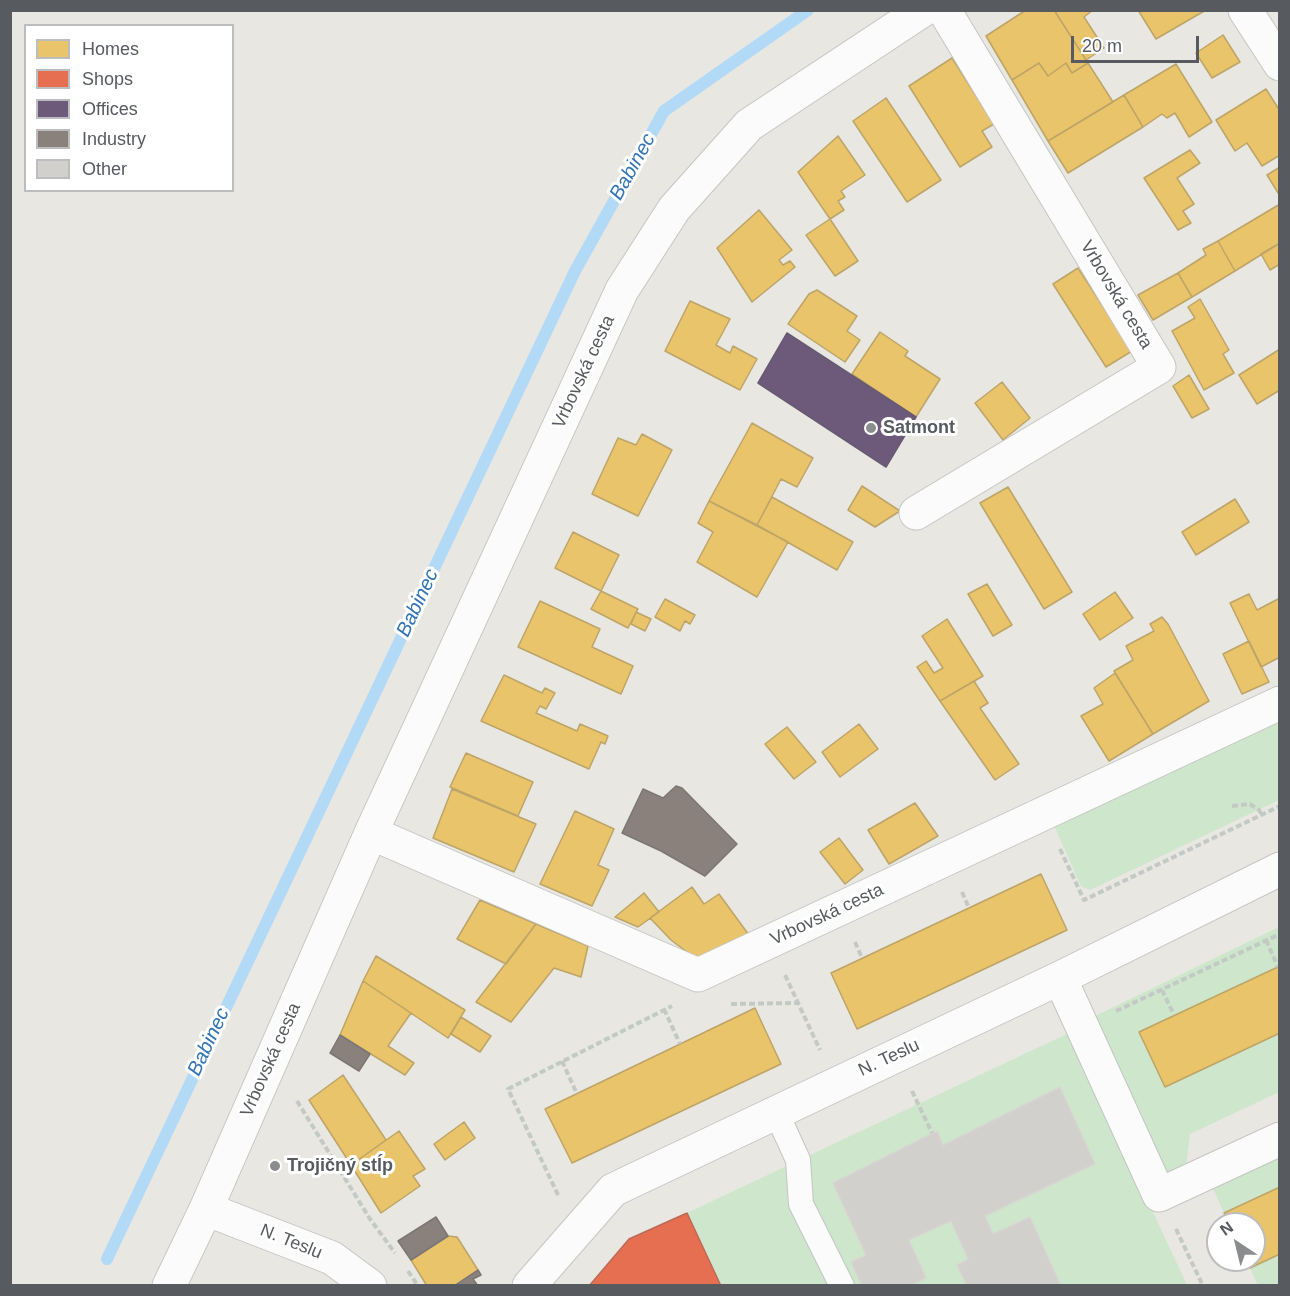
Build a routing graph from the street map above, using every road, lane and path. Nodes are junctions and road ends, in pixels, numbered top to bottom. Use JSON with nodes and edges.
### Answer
{"nodes":[{"id":1,"x":923,"y":10,"type":"edge"},
{"id":2,"x":944,"y":10,"type":"edge"},
{"id":3,"x":1245,"y":10,"type":"edge"},
{"id":4,"x":1280,"y":64,"type":"edge"},
{"id":5,"x":916,"y":513,"type":"dead end"},
{"id":6,"x":1280,"y":703,"type":"edge"},
{"id":7,"x":1232,"y":806,"type":"dead end"},
{"id":8,"x":1280,"y":806,"type":"edge"},
{"id":9,"x":1043,"y":814,"type":"junction"},
{"id":10,"x":1262,"y":815,"type":"junction"},
{"id":11,"x":371,"y":834,"type":"junction"},
{"id":12,"x":1280,"y":869,"type":"edge"},
{"id":13,"x":1280,"y":934,"type":"edge"},
{"id":14,"x":1266,"y":940,"type":"junction"},
{"id":15,"x":769,"y":942,"type":"junction"},
{"id":16,"x":1278,"y":967,"type":"edge"},
{"id":17,"x":715,"y":968,"type":"junction"},
{"id":18,"x":1060,"y":978,"type":"junction"},
{"id":19,"x":1162,"y":990,"type":"junction"},
{"id":20,"x":798,"y":1003,"type":"junction"},
{"id":21,"x":730,"y":1004,"type":"dead end"},
{"id":22,"x":664,"y":1009,"type":"junction"},
{"id":23,"x":1174,"y":1015,"type":"dead end"},
{"id":24,"x":1083,"y":1027,"type":"junction"},
{"id":25,"x":680,"y":1044,"type":"dead end"},
{"id":26,"x":562,"y":1061,"type":"junction"},
{"id":27,"x":908,"y":1082,"type":"dead end"},
{"id":28,"x":836,"y":1084,"type":"junction"},
{"id":29,"x":577,"y":1094,"type":"dead end"},
{"id":30,"x":294,"y":1096,"type":"dead end"},
{"id":31,"x":776,"y":1112,"type":"junction"},
{"id":32,"x":932,"y":1133,"type":"dead end"},
{"id":33,"x":1280,"y":1139,"type":"edge"},
{"id":34,"x":1159,"y":1196,"type":"junction"},
{"id":35,"x":206,"y":1209,"type":"junction"},
{"id":36,"x":576,"y":1233,"type":"junction"},
{"id":37,"x":398,"y":1257,"type":"dead end"},
{"id":38,"x":404,"y":1267,"type":"dead end"},
{"id":39,"x":169,"y":1286,"type":"edge"},
{"id":40,"x":370,"y":1286,"type":"edge"},
{"id":41,"x":418,"y":1286,"type":"edge"},
{"id":42,"x":529,"y":1286,"type":"edge"},
{"id":43,"x":842,"y":1286,"type":"edge"},
{"id":44,"x":1203,"y":1286,"type":"edge"}],
"edges":[{"from":1,"to":11,"type":"street","name":"Vrbovská cesta"},
{"from":2,"to":5,"type":"street","name":"Vrbovská cesta"},
{"from":3,"to":4,"type":"street"},
{"from":6,"to":9,"type":"street","name":"Vrbovská cesta"},
{"from":7,"to":10,"type":"path"},
{"from":8,"to":10,"type":"path"},
{"from":9,"to":10,"type":"path"},
{"from":9,"to":15,"type":"street","name":"Vrbovská cesta"},
{"from":11,"to":17,"type":"street","name":"Vrbovská cesta"},
{"from":11,"to":35,"type":"street","name":"Vrbovská cesta"},
{"from":12,"to":18,"type":"street","name":"N. Teslu"},
{"from":13,"to":14,"type":"path"},
{"from":14,"to":16,"type":"path"},
{"from":14,"to":19,"type":"path"},
{"from":15,"to":17,"type":"street","name":"Vrbovská cesta"},
{"from":15,"to":20,"type":"path"},
{"from":17,"to":22,"type":"path"},
{"from":18,"to":24,"type":"street"},
{"from":18,"to":28,"type":"street","name":"N. Teslu"},
{"from":19,"to":23,"type":"path"},
{"from":19,"to":24,"type":"path"},
{"from":20,"to":21,"type":"path"},
{"from":20,"to":28,"type":"path"},
{"from":22,"to":25,"type":"path"},
{"from":22,"to":26,"type":"path"},
{"from":24,"to":34,"type":"street"},
{"from":26,"to":29,"type":"path"},
{"from":26,"to":36,"type":"path"},
{"from":27,"to":32,"type":"path"},
{"from":28,"to":31,"type":"street","name":"N. Teslu"},
{"from":30,"to":37,"type":"path"},
{"from":31,"to":36,"type":"street","name":"N. Teslu"},
{"from":31,"to":43,"type":"lane"},
{"from":33,"to":34,"type":"street"},
{"from":34,"to":44,"type":"path"},
{"from":35,"to":39,"type":"street","name":"Vrbovská cesta"},
{"from":35,"to":40,"type":"street","name":"N. Teslu"},
{"from":36,"to":42,"type":"street","name":"N. Teslu"},
{"from":38,"to":41,"type":"path"}]}
